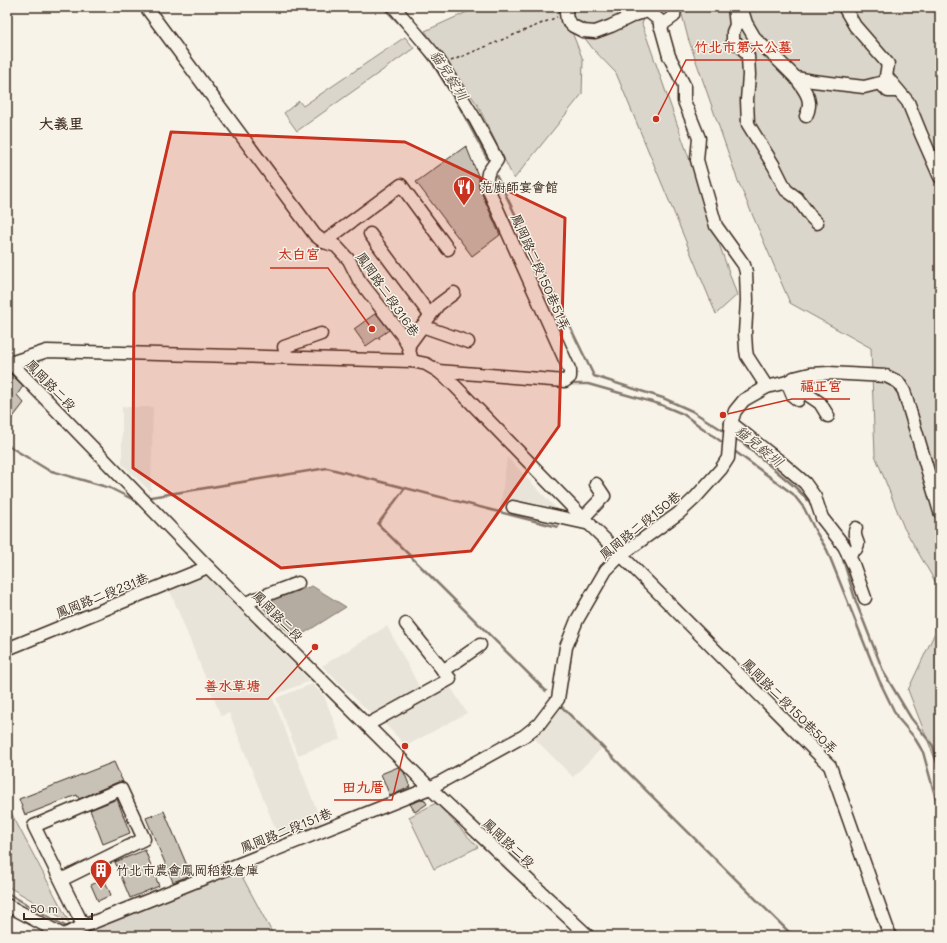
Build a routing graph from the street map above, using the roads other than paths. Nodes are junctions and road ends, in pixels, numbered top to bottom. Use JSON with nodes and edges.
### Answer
{"nodes":[{"id":1,"x":146,"y":7,"type":"edge"},
{"id":2,"x":394,"y":7,"type":"edge"},
{"id":3,"x":675,"y":7,"type":"edge"},
{"id":4,"x":734,"y":7,"type":"edge"},
{"id":5,"x":741,"y":7,"type":"edge"},
{"id":6,"x":844,"y":7,"type":"edge"},
{"id":7,"x":566,"y":10,"type":"edge"},
{"id":8,"x":660,"y":26,"type":"junction"},
{"id":9,"x":796,"y":78,"type":"junction"},
{"id":10,"x":898,"y":91,"type":"junction"},
{"id":11,"x":806,"y":116,"type":"dead end"},
{"id":12,"x":940,"y":177,"type":"edge"},
{"id":13,"x":817,"y":223,"type":"dead end"},
{"id":14,"x":370,"y":234,"type":"dead end"},
{"id":15,"x":324,"y":242,"type":"junction"},
{"id":16,"x":448,"y":249,"type":"dead end"},
{"id":17,"x":454,"y":293,"type":"dead end"},
{"id":18,"x":430,"y":315,"type":"junction"},
{"id":19,"x":422,"y":326,"type":"junction"},
{"id":20,"x":321,"y":334,"type":"dead end"},
{"id":21,"x":468,"y":342,"type":"dead end"},
{"id":22,"x":408,"y":346,"type":"junction"},
{"id":23,"x":287,"y":357,"type":"junction"},
{"id":24,"x":8,"y":361,"type":"edge"},
{"id":25,"x":412,"y":361,"type":"junction"},
{"id":26,"x":438,"y":371,"type":"junction"},
{"id":27,"x":791,"y":380,"type":"junction"},
{"id":28,"x":767,"y":387,"type":"junction"},
{"id":29,"x":798,"y":400,"type":"dead end"},
{"id":30,"x":828,"y":416,"type":"dead end"},
{"id":31,"x":730,"y":427,"type":"junction"},
{"id":32,"x":596,"y":484,"type":"dead end"},
{"id":33,"x":513,"y":507,"type":"dead end"},
{"id":34,"x":940,"y":512,"type":"edge"},
{"id":35,"x":586,"y":521,"type":"junction"},
{"id":36,"x":856,"y":528,"type":"dead end"},
{"id":37,"x":848,"y":554,"type":"junction"},
{"id":38,"x":621,"y":555,"type":"junction"},
{"id":39,"x":208,"y":567,"type":"junction"},
{"id":40,"x":298,"y":583,"type":"dead end"},
{"id":41,"x":864,"y":598,"type":"dead end"},
{"id":42,"x":245,"y":603,"type":"junction"},
{"id":43,"x":406,"y":624,"type":"dead end"},
{"id":44,"x":480,"y":645,"type":"dead end"},
{"id":45,"x":7,"y":649,"type":"edge"},
{"id":46,"x":443,"y":671,"type":"junction"},
{"id":47,"x":367,"y":725,"type":"junction"},
{"id":48,"x":430,"y":788,"type":"junction"},
{"id":49,"x":61,"y":880,"type":"junction"},
{"id":50,"x":7,"y":906,"type":"edge"},
{"id":51,"x":84,"y":926,"type":"junction"},
{"id":52,"x":65,"y":936,"type":"edge"},
{"id":53,"x":588,"y":936,"type":"edge"},
{"id":54,"x":890,"y":936,"type":"edge"}],
"edges":[{"from":1,"to":15,"type":"street","name":"鳳岡路二段316巷"},
{"from":2,"to":26,"type":"street","name":"鳳岡路二段150巷51弄"},
{"from":3,"to":8,"type":"street"},
{"from":4,"to":13,"type":"street"},
{"from":5,"to":9,"type":"street"},
{"from":6,"to":10,"type":"street"},
{"from":7,"to":8,"type":"street"},
{"from":8,"to":28,"type":"street"},
{"from":9,"to":10,"type":"street"},
{"from":9,"to":11,"type":"street"},
{"from":10,"to":12,"type":"street"},
{"from":14,"to":18,"type":"street"},
{"from":15,"to":16,"type":"street"},
{"from":15,"to":22,"type":"street","name":"鳳岡路二段316巷"},
{"from":17,"to":18,"type":"street"},
{"from":18,"to":19,"type":"street"},
{"from":19,"to":21,"type":"street"},
{"from":19,"to":22,"type":"street"},
{"from":20,"to":23,"type":"street"},
{"from":22,"to":25,"type":"street","name":"鳳岡路二段316巷"},
{"from":23,"to":24,"type":"street"},
{"from":23,"to":25,"type":"street"},
{"from":24,"to":39,"type":"street","name":"鳳岡路二段"},
{"from":25,"to":26,"type":"street","name":"鳳岡路二段150巷51弄"},
{"from":26,"to":35,"type":"street","name":"鳳岡路二段150巷51弄"},
{"from":27,"to":28,"type":"street"},
{"from":27,"to":29,"type":"street"},
{"from":27,"to":30,"type":"street"},
{"from":27,"to":34,"type":"street"},
{"from":28,"to":31,"type":"street"},
{"from":31,"to":37,"type":"street"},
{"from":31,"to":38,"type":"street","name":"鳳岡路二段150巷"},
{"from":32,"to":35,"type":"street"},
{"from":33,"to":35,"type":"street"},
{"from":35,"to":38,"type":"street","name":"鳳岡路二段150巷51弄"},
{"from":36,"to":37,"type":"street"},
{"from":37,"to":41,"type":"street"},
{"from":38,"to":48,"type":"street","name":"鳳岡路二段150巷"},
{"from":38,"to":54,"type":"street","name":"鳳岡路二段150巷50弄"},
{"from":39,"to":42,"type":"street","name":"鳳岡路二段"},
{"from":39,"to":45,"type":"street","name":"鳳岡路二段231巷"},
{"from":40,"to":42,"type":"street"},
{"from":42,"to":47,"type":"street","name":"鳳岡路二段"},
{"from":43,"to":46,"type":"street"},
{"from":44,"to":46,"type":"street"},
{"from":46,"to":47,"type":"street"},
{"from":47,"to":48,"type":"street","name":"鳳岡路二段"},
{"from":48,"to":51,"type":"street","name":"鳳岡路二段151巷"},
{"from":48,"to":53,"type":"street","name":"鳳岡路二段"},
{"from":49,"to":49,"type":"street"},
{"from":49,"to":51,"type":"street"},
{"from":50,"to":52,"type":"street"},
{"from":51,"to":52,"type":"street","name":"鳳岡路二段151巷"}]}
